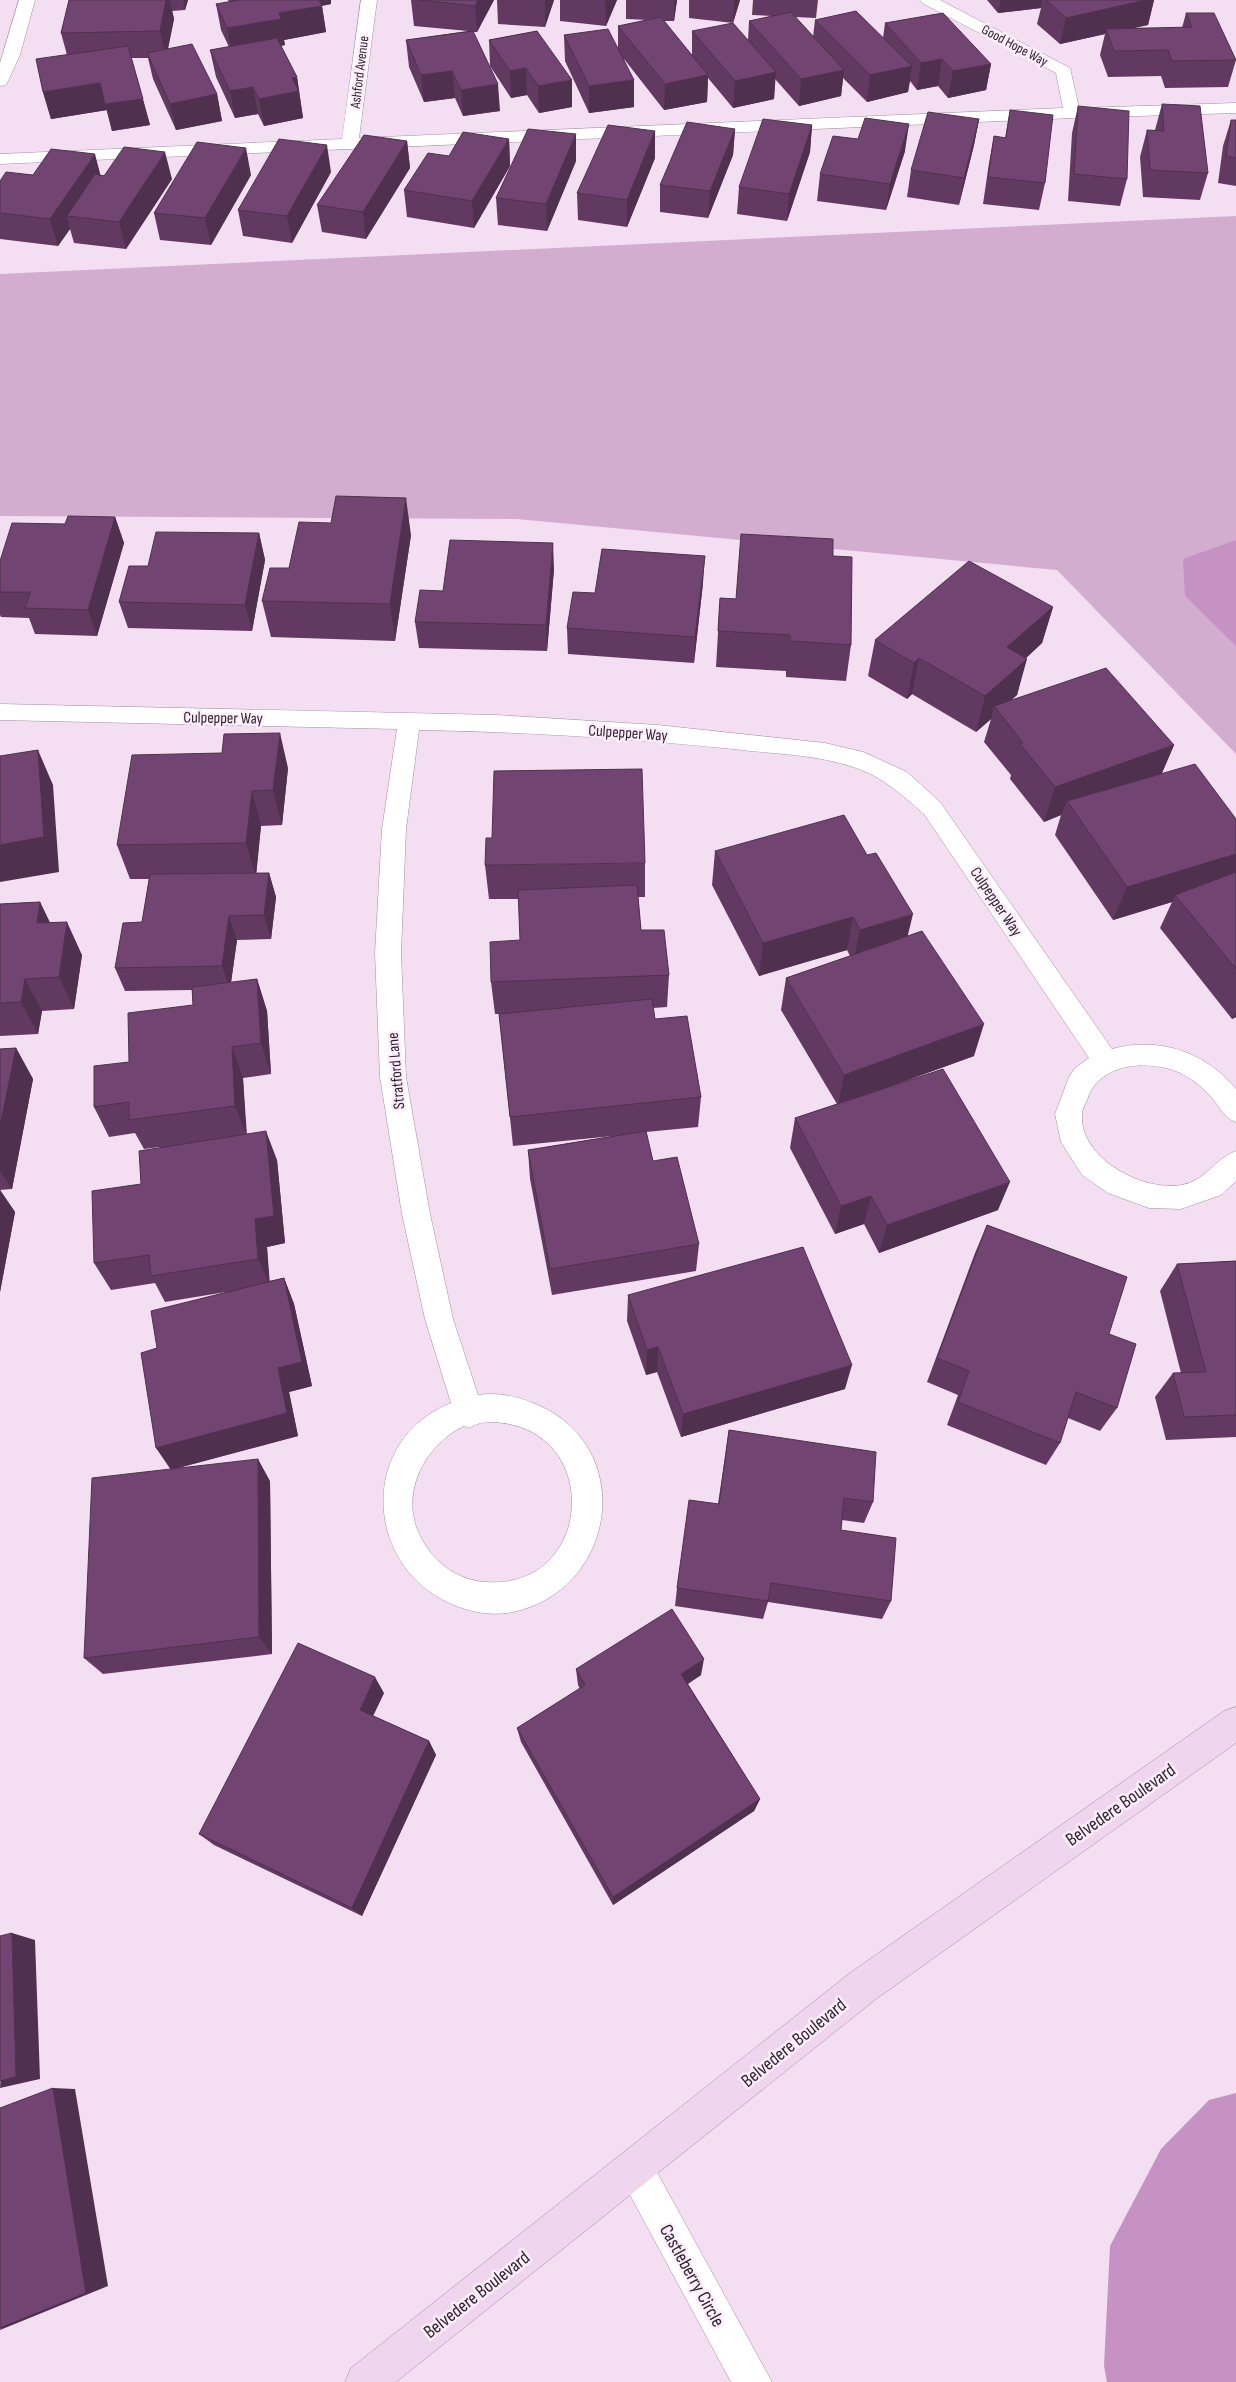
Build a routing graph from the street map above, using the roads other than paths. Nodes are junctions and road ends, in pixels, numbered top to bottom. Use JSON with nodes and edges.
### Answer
{"nodes":[{"id":1,"x":27,"y":0,"type":"edge"},
{"id":2,"x":369,"y":0,"type":"edge"},
{"id":3,"x":928,"y":0,"type":"edge"},
{"id":4,"x":0,"y":26,"type":"edge"},
{"id":5,"x":19,"y":26,"type":"junction"},
{"id":6,"x":0,"y":81,"type":"edge"},
{"id":7,"x":1236,"y":108,"type":"edge"},
{"id":8,"x":1072,"y":113,"type":"junction"},
{"id":9,"x":350,"y":144,"type":"junction"},
{"id":10,"x":0,"y":159,"type":"edge"},
{"id":11,"x":0,"y":712,"type":"edge"},
{"id":12,"x":409,"y":722,"type":"junction"},
{"id":13,"x":1106,"y":1061,"type":"junction"},
{"id":14,"x":1236,"y":1112,"type":"edge"},
{"id":15,"x":1236,"y":1163,"type":"edge"},
{"id":16,"x":468,"y":1414,"type":"junction"},
{"id":17,"x":1236,"y":1723,"type":"edge"},
{"id":18,"x":634,"y":2169,"type":"junction"},
{"id":19,"x":365,"y":2382,"type":"edge"},
{"id":20,"x":752,"y":2382,"type":"edge"}],
"edges":[{"from":1,"to":5,"type":"street"},
{"from":2,"to":9,"type":"street","name":"Ashford Avenue"},
{"from":3,"to":8,"type":"street","name":"Good Hope Way"},
{"from":4,"to":5,"type":"street"},
{"from":5,"to":6,"type":"street"},
{"from":7,"to":8,"type":"street"},
{"from":8,"to":9,"type":"street"},
{"from":9,"to":10,"type":"street"},
{"from":11,"to":12,"type":"street","name":"Culpepper Way"},
{"from":12,"to":13,"type":"street","name":"Culpepper Way"},
{"from":12,"to":16,"type":"street","name":"Stratford Lane"},
{"from":13,"to":14,"type":"street"},
{"from":13,"to":15,"type":"street"},
{"from":16,"to":16,"type":"street"},
{"from":17,"to":18,"type":"street","name":"Belvedere Boulevard"},
{"from":18,"to":19,"type":"street","name":"Belvedere Boulevard"},
{"from":18,"to":20,"type":"street","name":"Castleberry Circle"}]}
